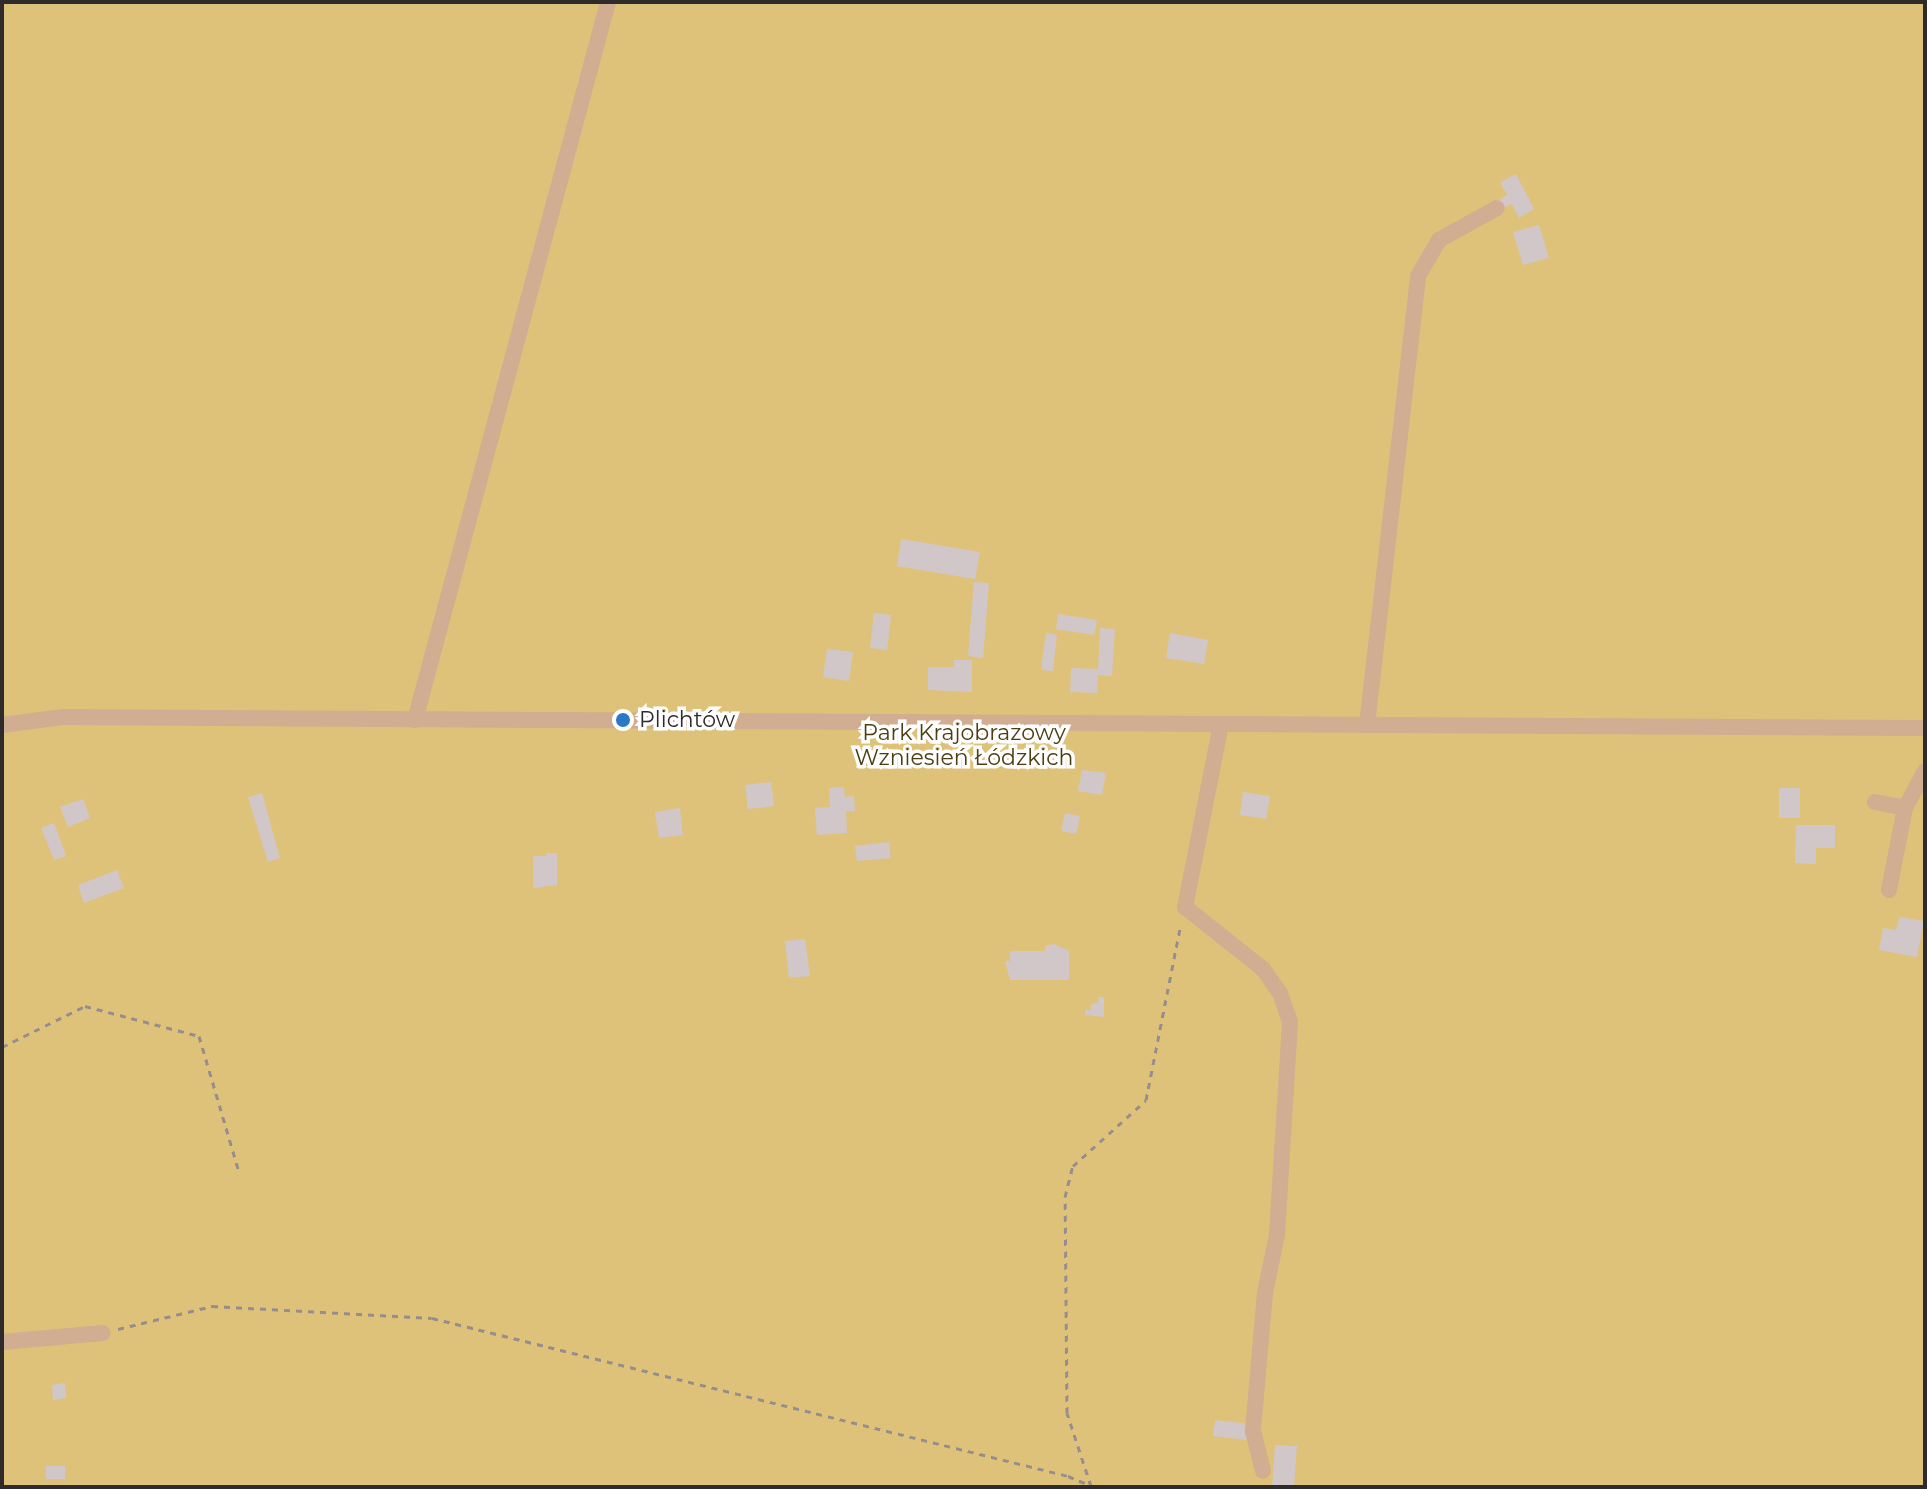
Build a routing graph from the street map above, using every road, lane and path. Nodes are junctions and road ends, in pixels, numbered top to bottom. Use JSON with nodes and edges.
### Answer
{"nodes":[{"id":1,"x":608,"y":2,"type":"edge"},
{"id":2,"x":1497,"y":208,"type":"dead end"},
{"id":3,"x":415,"y":720,"type":"junction"},
{"id":4,"x":1221,"y":724,"type":"junction"},
{"id":5,"x":2,"y":725,"type":"edge"},
{"id":6,"x":1367,"y":725,"type":"junction"},
{"id":7,"x":1925,"y":728,"type":"edge"},
{"id":8,"x":1925,"y":771,"type":"edge"},
{"id":9,"x":1875,"y":802,"type":"dead end"},
{"id":10,"x":1905,"y":808,"type":"junction"},
{"id":11,"x":1889,"y":890,"type":"dead end"},
{"id":12,"x":1185,"y":907,"type":"junction"},
{"id":13,"x":2,"y":1047,"type":"edge"},
{"id":14,"x":239,"y":1172,"type":"dead end"},
{"id":15,"x":103,"y":1333,"type":"joint"},
{"id":16,"x":2,"y":1342,"type":"edge"},
{"id":17,"x":1263,"y":1471,"type":"dead end"},
{"id":18,"x":1092,"y":1486,"type":"edge"}],
"edges":[{"from":1,"to":3,"type":"street"},
{"from":2,"to":6,"type":"street"},
{"from":3,"to":4,"type":"street"},
{"from":3,"to":5,"type":"street"},
{"from":4,"to":6,"type":"street"},
{"from":4,"to":12,"type":"street"},
{"from":6,"to":7,"type":"street"},
{"from":8,"to":10,"type":"street"},
{"from":9,"to":10,"type":"street"},
{"from":10,"to":11,"type":"street"},
{"from":12,"to":17,"type":"street"},
{"from":12,"to":18,"type":"path"},
{"from":13,"to":14,"type":"path"},
{"from":15,"to":16,"type":"street"},
{"from":15,"to":18,"type":"path"}]}
